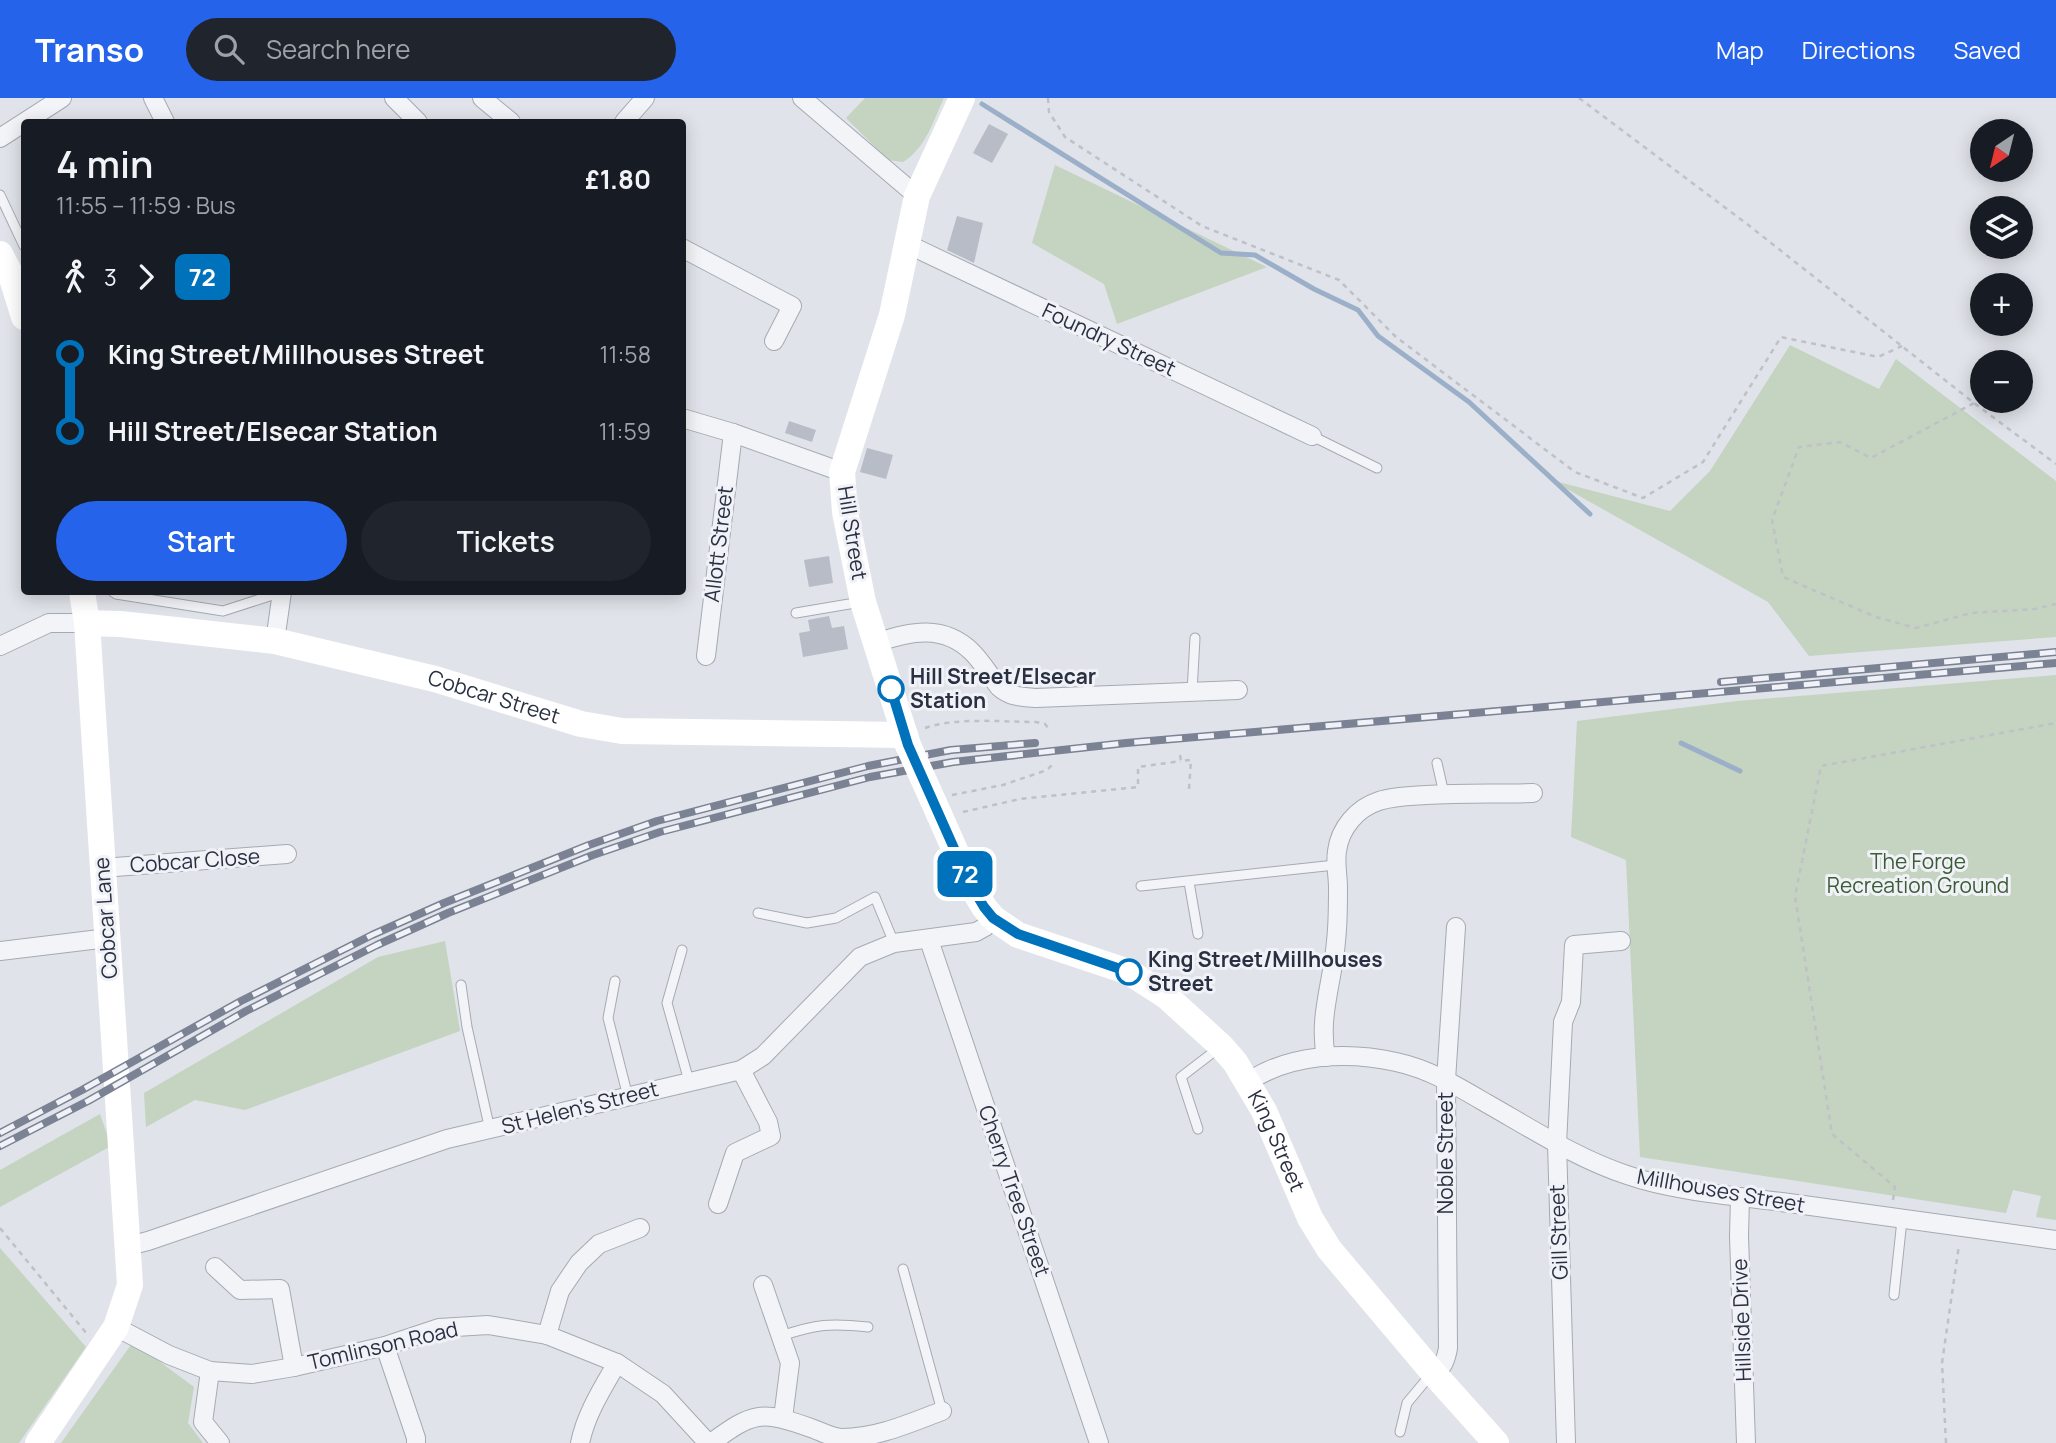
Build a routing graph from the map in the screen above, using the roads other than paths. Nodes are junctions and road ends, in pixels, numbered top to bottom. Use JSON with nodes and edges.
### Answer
{"nodes":[{"id":1,"x":62,"y":98,"type":"edge"},
{"id":2,"x":153,"y":98,"type":"edge"},
{"id":3,"x":394,"y":98,"type":"edge"},
{"id":4,"x":482,"y":98,"type":"edge"},
{"id":5,"x":645,"y":98,"type":"edge"},
{"id":6,"x":802,"y":98,"type":"edge"},
{"id":7,"x":962,"y":98,"type":"edge"},
{"id":8,"x":29,"y":119,"type":"edge"},
{"id":9,"x":164,"y":119,"type":"edge"},
{"id":10,"x":415,"y":119,"type":"edge"},
{"id":11,"x":507,"y":119,"type":"edge"},
{"id":12,"x":627,"y":119,"type":"edge"},
{"id":13,"x":21,"y":124,"type":"edge"},
{"id":14,"x":0,"y":138,"type":"edge"},
{"id":15,"x":0,"y":195,"type":"edge"},
{"id":16,"x":917,"y":196,"type":"junction"},
{"id":17,"x":21,"y":240,"type":"edge"},
{"id":18,"x":906,"y":244,"type":"junction"},
{"id":19,"x":686,"y":250,"type":"edge"},
{"id":20,"x":0,"y":254,"type":"edge"},
{"id":21,"x":21,"y":307,"type":"edge"},
{"id":22,"x":774,"y":341,"type":"dead end"},
{"id":23,"x":686,"y":419,"type":"edge"},
{"id":24,"x":733,"y":433,"type":"junction"},
{"id":25,"x":1312,"y":436,"type":"joint"},
{"id":26,"x":1377,"y":468,"type":"dead end"},
{"id":27,"x":842,"y":472,"type":"junction"},
{"id":28,"x":82,"y":595,"type":"edge"},
{"id":29,"x":122,"y":595,"type":"edge"},
{"id":30,"x":273,"y":595,"type":"edge"},
{"id":31,"x":282,"y":595,"type":"edge"},
{"id":32,"x":863,"y":602,"type":"junction"},
{"id":33,"x":796,"y":613,"type":"dead end"},
{"id":34,"x":87,"y":623,"type":"junction"},
{"id":35,"x":1195,"y":638,"type":"dead end"},
{"id":36,"x":275,"y":641,"type":"junction"},
{"id":37,"x":876,"y":643,"type":"junction"},
{"id":38,"x":0,"y":646,"type":"edge"},
{"id":39,"x":706,"y":656,"type":"dead end"},
{"id":40,"x":1238,"y":690,"type":"dead end"},
{"id":41,"x":1192,"y":692,"type":"junction"},
{"id":42,"x":906,"y":740,"type":"junction"},
{"id":43,"x":1437,"y":763,"type":"dead end"},
{"id":44,"x":1533,"y":793,"type":"dead end"},
{"id":45,"x":1444,"y":794,"type":"junction"},
{"id":46,"x":287,"y":854,"type":"dead end"},
{"id":47,"x":1335,"y":865,"type":"junction"},
{"id":48,"x":102,"y":869,"type":"junction"},
{"id":49,"x":1189,"y":882,"type":"junction"},
{"id":50,"x":1141,"y":886,"type":"dead end"},
{"id":51,"x":758,"y":913,"type":"dead end"},
{"id":52,"x":993,"y":918,"type":"junction"},
{"id":53,"x":1455,"y":927,"type":"dead end"},
{"id":54,"x":1198,"y":934,"type":"dead end"},
{"id":55,"x":108,"y":938,"type":"junction"},
{"id":56,"x":929,"y":940,"type":"junction"},
{"id":57,"x":1620,"y":941,"type":"dead end"},
{"id":58,"x":894,"y":943,"type":"junction"},
{"id":59,"x":682,"y":950,"type":"dead end"},
{"id":60,"x":0,"y":951,"type":"edge"},
{"id":61,"x":615,"y":981,"type":"dead end"},
{"id":62,"x":461,"y":985,"type":"dead end"},
{"id":63,"x":1221,"y":1046,"type":"junction"},
{"id":64,"x":1326,"y":1057,"type":"junction"},
{"id":65,"x":741,"y":1070,"type":"junction"},
{"id":66,"x":1446,"y":1080,"type":"junction"},
{"id":67,"x":690,"y":1081,"type":"junction"},
{"id":68,"x":1248,"y":1082,"type":"junction"},
{"id":69,"x":628,"y":1097,"type":"junction"},
{"id":70,"x":1198,"y":1129,"type":"dead end"},
{"id":71,"x":490,"y":1130,"type":"junction"},
{"id":72,"x":1557,"y":1144,"type":"junction"},
{"id":73,"x":1740,"y":1197,"type":"junction"},
{"id":74,"x":718,"y":1204,"type":"dead end"},
{"id":75,"x":1896,"y":1219,"type":"junction"},
{"id":76,"x":640,"y":1228,"type":"dead end"},
{"id":77,"x":2056,"y":1240,"type":"edge"},
{"id":78,"x":128,"y":1246,"type":"junction"},
{"id":79,"x":215,"y":1267,"type":"dead end"},
{"id":80,"x":903,"y":1269,"type":"dead end"},
{"id":81,"x":763,"y":1285,"type":"dead end"},
{"id":82,"x":1894,"y":1295,"type":"dead end"},
{"id":83,"x":116,"y":1327,"type":"junction"},
{"id":84,"x":868,"y":1327,"type":"dead end"},
{"id":85,"x":547,"y":1335,"type":"junction"},
{"id":86,"x":781,"y":1336,"type":"junction"},
{"id":87,"x":385,"y":1346,"type":"junction"},
{"id":88,"x":617,"y":1363,"type":"junction"},
{"id":89,"x":294,"y":1367,"type":"junction"},
{"id":90,"x":210,"y":1371,"type":"junction"},
{"id":91,"x":1434,"y":1373,"type":"junction"},
{"id":92,"x":942,"y":1411,"type":"joint"},
{"id":93,"x":783,"y":1418,"type":"junction"},
{"id":94,"x":1400,"y":1432,"type":"dead end"},
{"id":95,"x":879,"y":1439,"type":"edge"},
{"id":96,"x":38,"y":1443,"type":"edge"},
{"id":97,"x":220,"y":1443,"type":"edge"},
{"id":98,"x":416,"y":1443,"type":"edge"},
{"id":99,"x":579,"y":1443,"type":"edge"},
{"id":100,"x":709,"y":1443,"type":"edge"},
{"id":101,"x":1099,"y":1443,"type":"edge"},
{"id":102,"x":1496,"y":1443,"type":"edge"},
{"id":103,"x":1566,"y":1443,"type":"edge"},
{"id":104,"x":1746,"y":1443,"type":"edge"}],
"edges":[{"from":1,"to":8,"type":"street"},
{"from":2,"to":9,"type":"street"},
{"from":3,"to":10,"type":"street"},
{"from":4,"to":11,"type":"street"},
{"from":5,"to":12,"type":"street"},
{"from":6,"to":16,"type":"street"},
{"from":7,"to":16,"type":"street","name":"Hill Street"},
{"from":13,"to":14,"type":"street"},
{"from":15,"to":17,"type":"lane"},
{"from":16,"to":18,"type":"street","name":"Hill Street"},
{"from":18,"to":25,"type":"street","name":"Foundry Street"},
{"from":18,"to":27,"type":"street","name":"Hill Street"},
{"from":19,"to":22,"type":"street"},
{"from":20,"to":21,"type":"street"},
{"from":23,"to":24,"type":"street"},
{"from":24,"to":27,"type":"street"},
{"from":24,"to":39,"type":"street","name":"Allott Street"},
{"from":25,"to":26,"type":"lane"},
{"from":27,"to":32,"type":"street","name":"Hill Street"},
{"from":28,"to":34,"type":"street","name":"Cobcar Lane"},
{"from":29,"to":30,"type":"lane"},
{"from":31,"to":36,"type":"street"},
{"from":32,"to":33,"type":"lane"},
{"from":32,"to":37,"type":"street","name":"Hill Street"},
{"from":34,"to":36,"type":"street","name":"Cobcar Street"},
{"from":34,"to":38,"type":"street"},
{"from":34,"to":48,"type":"street","name":"Cobcar Lane"},
{"from":35,"to":41,"type":"lane"},
{"from":36,"to":42,"type":"street","name":"Cobcar Street"},
{"from":37,"to":41,"type":"street"},
{"from":37,"to":42,"type":"street","name":"Hill Street"},
{"from":40,"to":41,"type":"street"},
{"from":42,"to":52,"type":"street","name":"Hill Street","bridge":true},
{"from":43,"to":45,"type":"lane"},
{"from":44,"to":45,"type":"street"},
{"from":45,"to":47,"type":"street"},
{"from":46,"to":48,"type":"street","name":"Cobcar Close"},
{"from":47,"to":49,"type":"lane"},
{"from":47,"to":64,"type":"street"},
{"from":48,"to":55,"type":"street","name":"Cobcar Lane"},
{"from":49,"to":50,"type":"lane"},
{"from":49,"to":54,"type":"lane"},
{"from":51,"to":58,"type":"lane"},
{"from":52,"to":56,"type":"street","name":"St Helen's Street"},
{"from":52,"to":63,"type":"street","name":"King Street"},
{"from":53,"to":66,"type":"street","name":"Noble Street"},
{"from":55,"to":60,"type":"street"},
{"from":55,"to":78,"type":"street","name":"Cobcar Lane"},
{"from":56,"to":58,"type":"street","name":"St Helen's Street"},
{"from":56,"to":101,"type":"street","name":"Cherry Tree Street"},
{"from":57,"to":72,"type":"street","name":"Gill Street"},
{"from":58,"to":65,"type":"street","name":"St Helen's Street"},
{"from":59,"to":67,"type":"lane"},
{"from":61,"to":69,"type":"lane"},
{"from":62,"to":71,"type":"lane"},
{"from":63,"to":68,"type":"street","name":"King Street"},
{"from":63,"to":70,"type":"lane"},
{"from":64,"to":66,"type":"street","name":"Millhouses Street"},
{"from":64,"to":68,"type":"street","name":"Millhouses Street"},
{"from":65,"to":67,"type":"street","name":"St Helen's Street"},
{"from":65,"to":74,"type":"street"},
{"from":66,"to":72,"type":"street","name":"Millhouses Street"},
{"from":66,"to":91,"type":"street","name":"Noble Street"},
{"from":67,"to":69,"type":"street","name":"St Helen's Street"},
{"from":68,"to":91,"type":"street","name":"King Street"},
{"from":69,"to":71,"type":"street","name":"St Helen's Street"},
{"from":71,"to":78,"type":"street","name":"St Helen's Street"},
{"from":72,"to":73,"type":"street","name":"Millhouses Street"},
{"from":72,"to":103,"type":"street","name":"Gill Street"},
{"from":73,"to":75,"type":"street","name":"Millhouses Street"},
{"from":73,"to":104,"type":"street","name":"Hillside Drive"},
{"from":75,"to":77,"type":"street","name":"Millhouses Street"},
{"from":75,"to":82,"type":"lane"},
{"from":76,"to":85,"type":"street"},
{"from":78,"to":83,"type":"street","name":"Cobcar Lane"},
{"from":79,"to":89,"type":"street"},
{"from":80,"to":92,"type":"lane"},
{"from":81,"to":86,"type":"street"},
{"from":83,"to":90,"type":"street","name":"Tomlinson Road"},
{"from":83,"to":96,"type":"street","name":"Cobcar Lane"},
{"from":84,"to":86,"type":"lane"},
{"from":85,"to":87,"type":"street","name":"Tomlinson Road"},
{"from":85,"to":88,"type":"street","name":"Tomlinson Road"},
{"from":86,"to":93,"type":"street"},
{"from":87,"to":89,"type":"street","name":"Tomlinson Road"},
{"from":87,"to":98,"type":"street"},
{"from":88,"to":99,"type":"street"},
{"from":88,"to":100,"type":"street","name":"Tomlinson Road"},
{"from":89,"to":90,"type":"street","name":"Tomlinson Road"},
{"from":90,"to":97,"type":"street"},
{"from":91,"to":94,"type":"lane"},
{"from":91,"to":102,"type":"street","name":"King Street"},
{"from":92,"to":95,"type":"street"},
{"from":93,"to":95,"type":"street"},
{"from":93,"to":100,"type":"street"}]}
